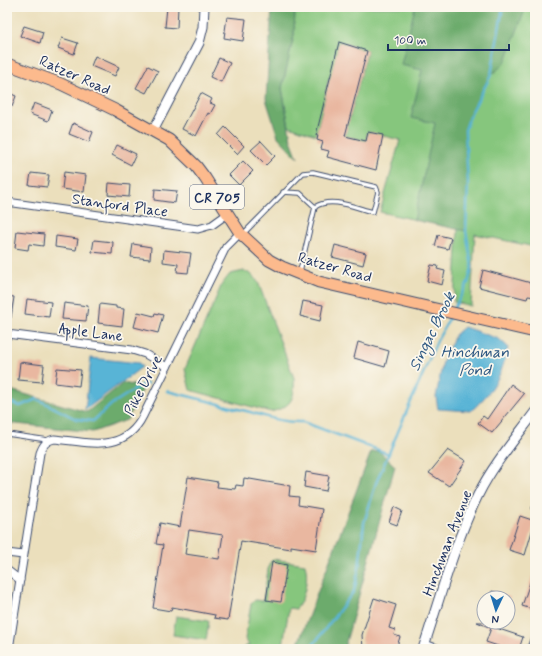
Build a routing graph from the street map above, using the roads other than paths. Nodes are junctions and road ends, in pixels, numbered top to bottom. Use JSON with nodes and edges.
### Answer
{"nodes":[{"id":1,"x":204,"y":7,"type":"edge"},
{"id":2,"x":7,"y":64,"type":"edge"},
{"id":3,"x":154,"y":131,"type":"junction"},
{"id":4,"x":283,"y":192,"type":"junction"},
{"id":5,"x":7,"y":202,"type":"edge"},
{"id":6,"x":315,"y":207,"type":"junction"},
{"id":7,"x":226,"y":215,"type":"junction"},
{"id":8,"x":241,"y":234,"type":"junction"},
{"id":9,"x":299,"y":274,"type":"junction"},
{"id":10,"x":535,"y":332,"type":"edge"},
{"id":11,"x":7,"y":334,"type":"edge"},
{"id":12,"x":167,"y":367,"type":"junction"},
{"id":13,"x":535,"y":412,"type":"edge"},
{"id":14,"x":7,"y":434,"type":"edge"},
{"id":15,"x":49,"y":440,"type":"junction"},
{"id":16,"x":7,"y":553,"type":"edge"},
{"id":17,"x":23,"y":555,"type":"junction"},
{"id":18,"x":7,"y":570,"type":"edge"},
{"id":19,"x":20,"y":580,"type":"junction"},
{"id":20,"x":535,"y":636,"type":"edge"},
{"id":21,"x":424,"y":646,"type":"edge"},
{"id":22,"x":9,"y":649,"type":"edge"},
{"id":23,"x":439,"y":649,"type":"edge"},
{"id":24,"x":529,"y":649,"type":"edge"}],
"edges":[{"from":1,"to":3,"type":"street"},
{"from":2,"to":3,"type":"main road","name":"Ratzer Road","number":"CR 705"},
{"from":3,"to":7,"type":"main road","name":"Ratzer Road","number":"CR 705"},
{"from":4,"to":6,"type":"lane"},
{"from":4,"to":6,"type":"lane"},
{"from":4,"to":8,"type":"lane"},
{"from":5,"to":7,"type":"street","name":"Stanford Place"},
{"from":6,"to":9,"type":"lane"},
{"from":7,"to":8,"type":"main road","name":"Ratzer Road","number":"CR 705"},
{"from":8,"to":9,"type":"main road","name":"Ratzer Road","number":"CR 705"},
{"from":8,"to":12,"type":"street","name":"Pike Drive"},
{"from":9,"to":10,"type":"main road","name":"Ratzer Road","number":"CR 705"},
{"from":11,"to":12,"type":"street","name":"Apple Lane"},
{"from":12,"to":15,"type":"street","name":"Pike Drive"},
{"from":13,"to":21,"type":"street","name":"Hinchman Avenue"},
{"from":14,"to":15,"type":"lane"},
{"from":15,"to":17,"type":"street"},
{"from":16,"to":17,"type":"street"},
{"from":17,"to":19,"type":"street"},
{"from":18,"to":19,"type":"street"},
{"from":19,"to":22,"type":"street"},
{"from":20,"to":24,"type":"lane"},
{"from":21,"to":23,"type":"street"}]}
